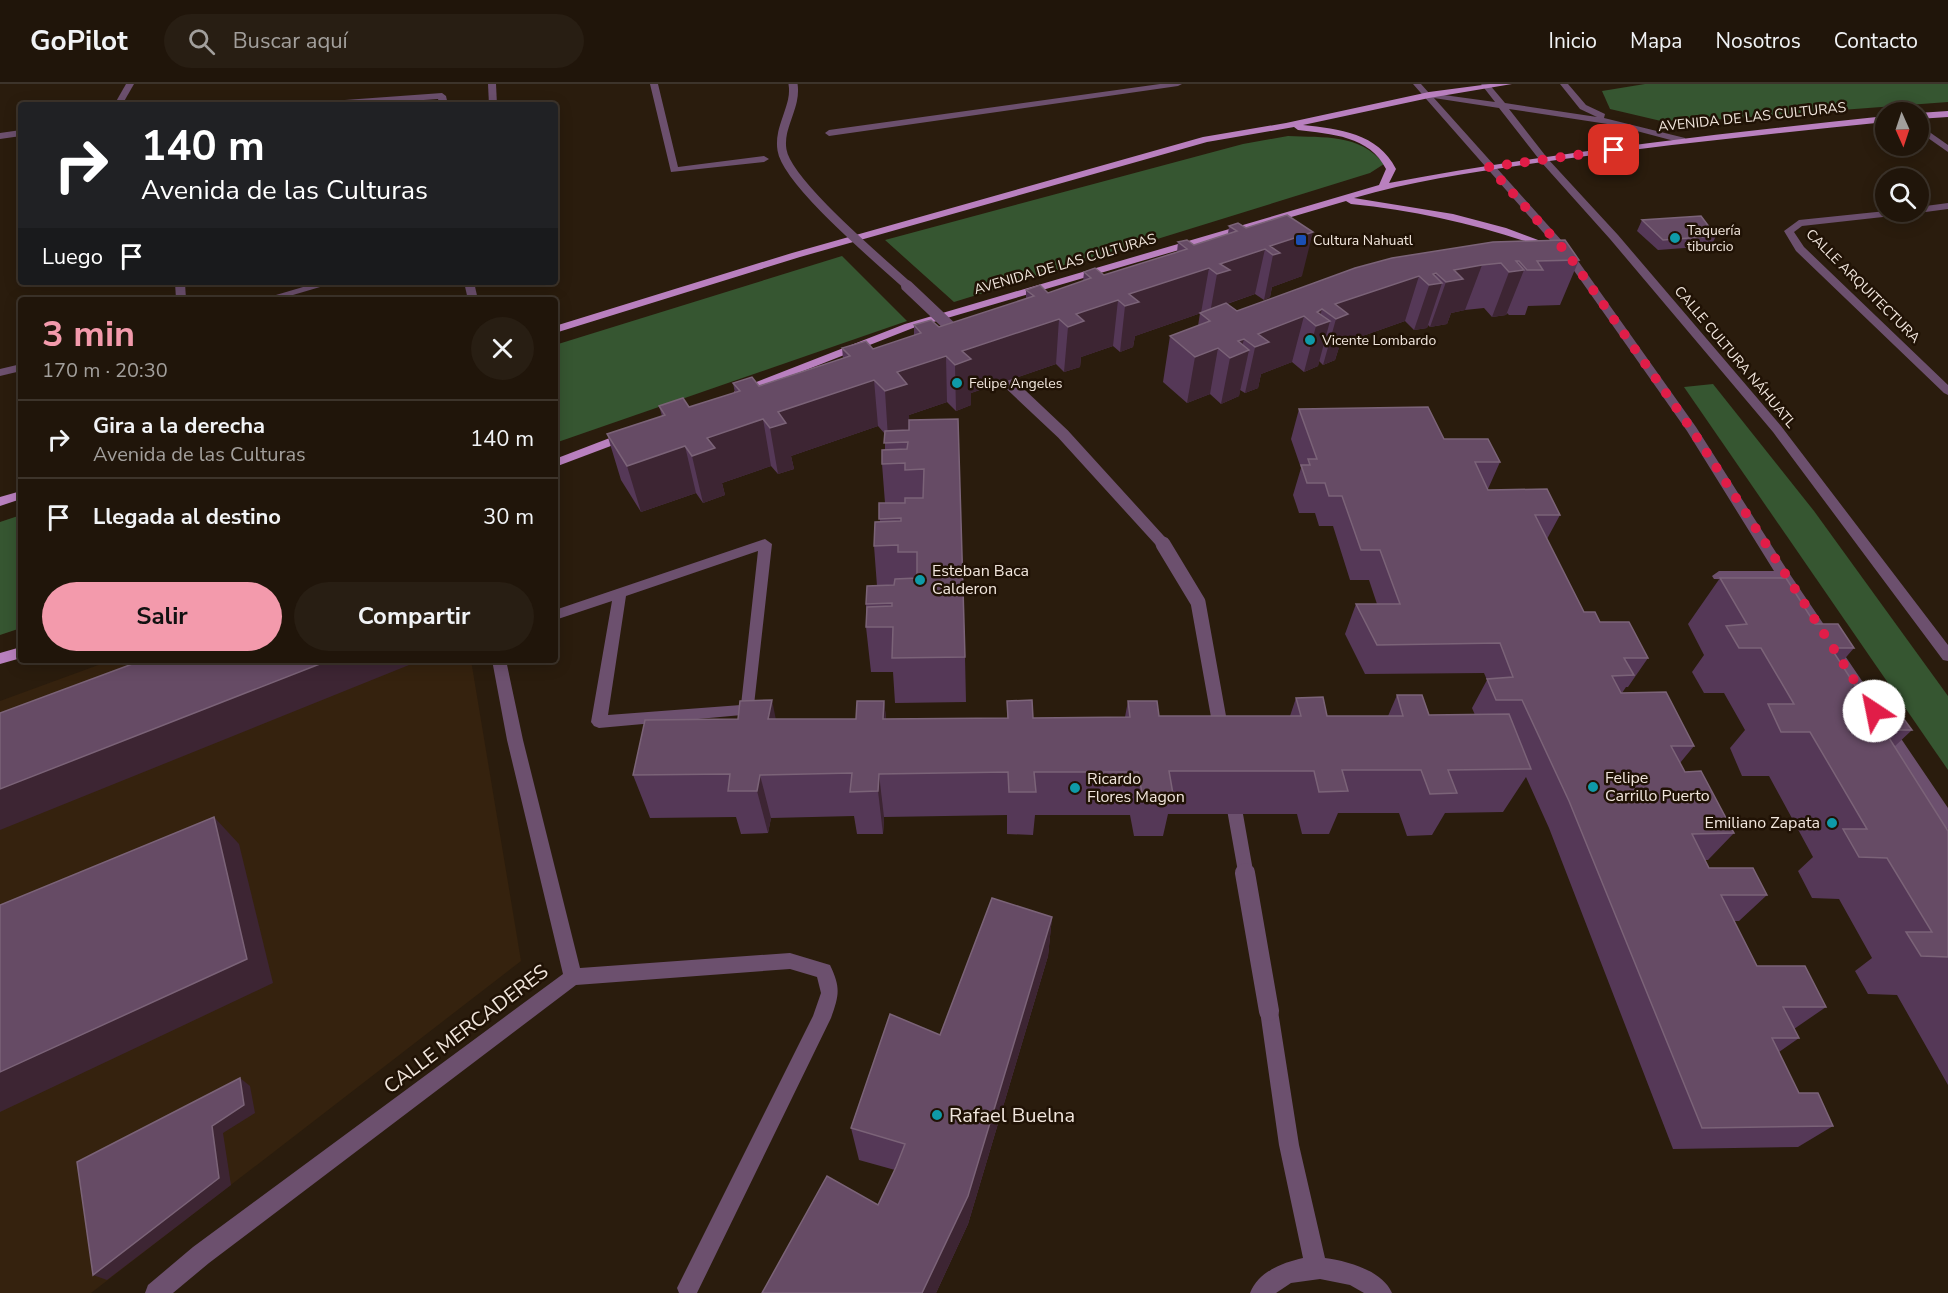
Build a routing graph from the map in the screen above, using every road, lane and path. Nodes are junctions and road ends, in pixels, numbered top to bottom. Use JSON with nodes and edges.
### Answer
{"nodes":[{"id":1,"x":130,"y":84,"type":"edge"},
{"id":2,"x":492,"y":84,"type":"edge"},
{"id":3,"x":654,"y":84,"type":"edge"},
{"id":4,"x":793,"y":84,"type":"edge"},
{"id":5,"x":1178,"y":84,"type":"edge"},
{"id":6,"x":1417,"y":84,"type":"edge"},
{"id":7,"x":1508,"y":84,"type":"edge"},
{"id":8,"x":1564,"y":84,"type":"edge"},
{"id":9,"x":1486,"y":85,"type":"edge"},
{"id":10,"x":1429,"y":95,"type":"junction"},
{"id":11,"x":443,"y":100,"type":"edge"},
{"id":12,"x":120,"y":102,"type":"edge"},
{"id":13,"x":392,"y":102,"type":"edge"},
{"id":14,"x":493,"y":102,"type":"edge"},
{"id":15,"x":1503,"y":107,"type":"junction"},
{"id":16,"x":1948,"y":114,"type":"edge"},
{"id":17,"x":1929,"y":115,"type":"edge"},
{"id":18,"x":1875,"y":120,"type":"edge"},
{"id":19,"x":1614,"y":122,"type":"junction"},
{"id":20,"x":1286,"y":126,"type":"junction"},
{"id":21,"x":18,"y":133,"type":"edge"},
{"id":22,"x":829,"y":133,"type":"dead end"},
{"id":23,"x":1929,"y":134,"type":"edge"},
{"id":24,"x":0,"y":136,"type":"edge"},
{"id":25,"x":1682,"y":140,"type":"junction"},
{"id":26,"x":1948,"y":149,"type":"edge"},
{"id":27,"x":764,"y":159,"type":"dead end"},
{"id":28,"x":1545,"y":161,"type":"junction"},
{"id":29,"x":1489,"y":167,"type":"junction"},
{"id":30,"x":1383,"y":188,"type":"junction"},
{"id":31,"x":1342,"y":200,"type":"junction"},
{"id":32,"x":1948,"y":206,"type":"edge"},
{"id":33,"x":1929,"y":209,"type":"edge"},
{"id":34,"x":1875,"y":215,"type":"edge"},
{"id":35,"x":1567,"y":253,"type":"junction"},
{"id":36,"x":321,"y":285,"type":"edge"},
{"id":37,"x":275,"y":297,"type":"edge"},
{"id":38,"x":558,"y":329,"type":"edge"},
{"id":39,"x":18,"y":368,"type":"edge"},
{"id":40,"x":0,"y":373,"type":"edge"},
{"id":41,"x":1948,"y":391,"type":"edge"},
{"id":42,"x":732,"y":395,"type":"edge"},
{"id":43,"x":644,"y":429,"type":"edge"},
{"id":44,"x":558,"y":462,"type":"edge"},
{"id":45,"x":18,"y":496,"type":"edge"},
{"id":46,"x":0,"y":502,"type":"edge"},
{"id":47,"x":1719,"y":576,"type":"edge"},
{"id":48,"x":1785,"y":576,"type":"junction"},
{"id":49,"x":620,"y":593,"type":"junction"},
{"id":50,"x":558,"y":614,"type":"edge"},
{"id":51,"x":18,"y":653,"type":"edge"},
{"id":52,"x":1948,"y":656,"type":"edge"},
{"id":53,"x":0,"y":659,"type":"edge"},
{"id":54,"x":500,"y":663,"type":"edge"},
{"id":55,"x":1225,"y":754,"type":"edge"},
{"id":56,"x":1229,"y":777,"type":"edge"},
{"id":57,"x":1948,"y":822,"type":"edge"},
{"id":58,"x":573,"y":977,"type":"junction"},
{"id":59,"x":1316,"y":1267,"type":"junction"},
{"id":60,"x":688,"y":1288,"type":"dead end"},
{"id":61,"x":156,"y":1293,"type":"edge"},
{"id":62,"x":1261,"y":1293,"type":"edge"},
{"id":63,"x":1381,"y":1293,"type":"edge"}],
"edges":[{"from":1,"to":12,"type":"street"},
{"from":2,"to":14,"type":"street"},
{"from":3,"to":27,"type":"street"},
{"from":4,"to":55,"type":"street","bridge":true},
{"from":5,"to":22,"type":"street"},
{"from":6,"to":10,"type":"street"},
{"from":7,"to":9,"type":"main road"},
{"from":8,"to":19,"type":"street"},
{"from":9,"to":10,"type":"main road"},
{"from":9,"to":15,"type":"street","name":"CALLE CULTURA NÁHUATL"},
{"from":10,"to":15,"type":"street"},
{"from":10,"to":20,"type":"main road"},
{"from":10,"to":29,"type":"street"},
{"from":11,"to":13,"type":"street"},
{"from":15,"to":19,"type":"street"},
{"from":15,"to":28,"type":"street","name":"CALLE CULTURA NÁHUATL"},
{"from":16,"to":17,"type":"main road"},
{"from":18,"to":25,"type":"main road","name":"AVENIDA DE LAS CULTURAS"},
{"from":19,"to":25,"type":"street"},
{"from":20,"to":30,"type":"main road"},
{"from":20,"to":38,"type":"main road"},
{"from":21,"to":24,"type":"street"},
{"from":23,"to":26,"type":"street"},
{"from":25,"to":28,"type":"main road","name":"AVENIDA DE LAS CULTURAS"},
{"from":28,"to":29,"type":"main road","name":"AVENIDA DE LAS CULTURAS"},
{"from":28,"to":52,"type":"street","name":"CALLE CULTURA NÁHUATL"},
{"from":29,"to":30,"type":"main road","name":"AVENIDA DE LAS CULTURAS"},
{"from":29,"to":35,"type":"street"},
{"from":30,"to":31,"type":"main road","name":"AVENIDA DE LAS CULTURAS"},
{"from":31,"to":35,"type":"main road"},
{"from":31,"to":42,"type":"main road","name":"AVENIDA DE LAS CULTURAS"},
{"from":32,"to":33,"type":"street"},
{"from":34,"to":41,"type":"street","name":"CALLE ARQUITECTURA"},
{"from":35,"to":48,"type":"street"},
{"from":36,"to":37,"type":"street"},
{"from":39,"to":40,"type":"street"},
{"from":43,"to":44,"type":"main road"},
{"from":45,"to":46,"type":"main road"},
{"from":47,"to":48,"type":"street"},
{"from":48,"to":57,"type":"street"},
{"from":49,"to":49,"type":"street"},
{"from":49,"to":50,"type":"street"},
{"from":51,"to":53,"type":"main road"},
{"from":54,"to":58,"type":"street","name":"CALLE MERCADERES"},
{"from":56,"to":59,"type":"street","bridge":true},
{"from":58,"to":60,"type":"street"},
{"from":58,"to":61,"type":"street","name":"CALLE MERCADERES"},
{"from":59,"to":62,"type":"street"},
{"from":59,"to":63,"type":"street"}]}
